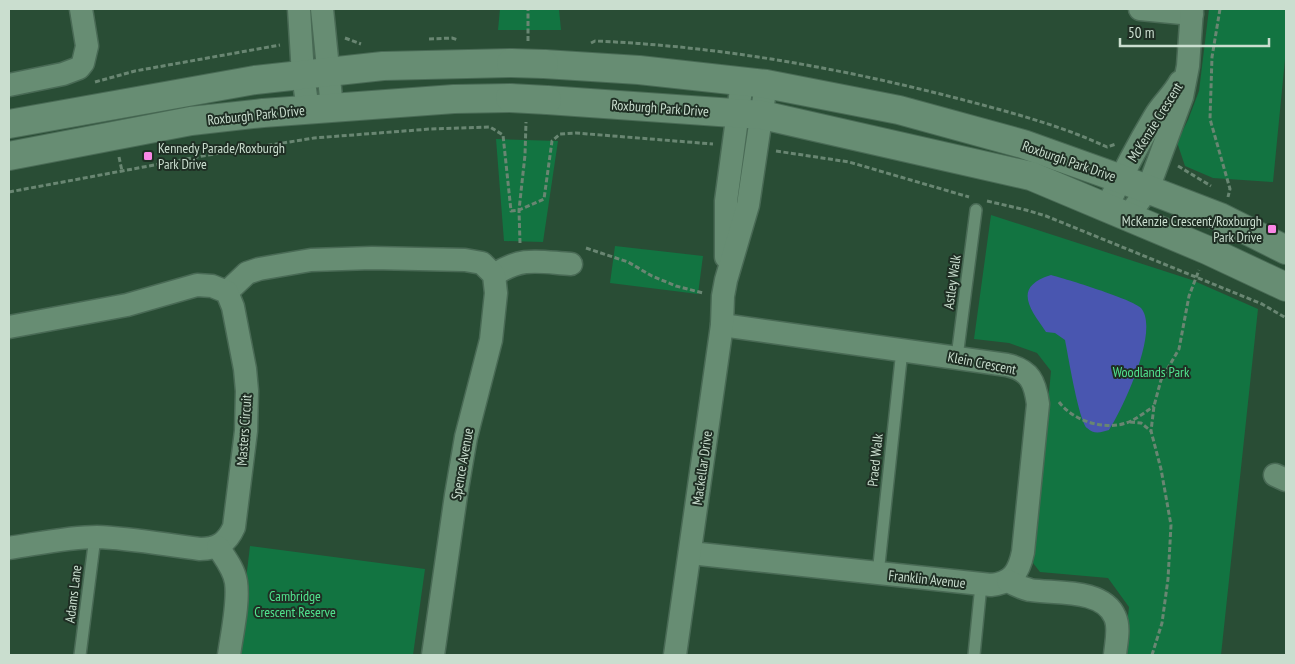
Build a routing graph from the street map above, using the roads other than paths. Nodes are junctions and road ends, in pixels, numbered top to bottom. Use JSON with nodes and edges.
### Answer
{"nodes":[{"id":1,"x":81,"y":9,"type":"edge"},
{"id":2,"x":299,"y":9,"type":"edge"},
{"id":3,"x":322,"y":9,"type":"edge"},
{"id":4,"x":1140,"y":9,"type":"edge"},
{"id":5,"x":1192,"y":11,"type":"edge"},
{"id":6,"x":1188,"y":66,"type":"junction"},
{"id":7,"x":316,"y":73,"type":"junction"},
{"id":8,"x":754,"y":83,"type":"junction"},
{"id":9,"x":9,"y":85,"type":"edge"},
{"id":10,"x":320,"y":109,"type":"junction"},
{"id":11,"x":750,"y":114,"type":"junction"},
{"id":12,"x":9,"y":124,"type":"edge"},
{"id":13,"x":9,"y":156,"type":"edge"},
{"id":14,"x":1121,"y":179,"type":"junction"},
{"id":15,"x":1148,"y":188,"type":"junction"},
{"id":16,"x":977,"y":204,"type":"road end"},
{"id":17,"x":1117,"y":212,"type":"junction"},
{"id":18,"x":1286,"y":250,"type":"edge"},
{"id":19,"x":575,"y":255,"type":"road end"},
{"id":20,"x":494,"y":275,"type":"junction"},
{"id":21,"x":1286,"y":287,"type":"edge"},
{"id":22,"x":724,"y":288,"type":"junction"},
{"id":23,"x":227,"y":292,"type":"junction"},
{"id":24,"x":722,"y":325,"type":"junction"},
{"id":25,"x":9,"y":327,"type":"edge"},
{"id":26,"x":902,"y":350,"type":"junction"},
{"id":27,"x":957,"y":358,"type":"junction"},
{"id":28,"x":95,"y":537,"type":"junction"},
{"id":29,"x":218,"y":547,"type":"junction"},
{"id":30,"x":9,"y":548,"type":"edge"},
{"id":31,"x":690,"y":553,"type":"junction"},
{"id":32,"x":878,"y":574,"type":"junction"},
{"id":33,"x":1008,"y":581,"type":"junction"},
{"id":34,"x":981,"y":585,"type":"junction"},
{"id":35,"x":80,"y":655,"type":"edge"},
{"id":36,"x":229,"y":655,"type":"edge"},
{"id":37,"x":433,"y":655,"type":"edge"},
{"id":38,"x":675,"y":655,"type":"edge"},
{"id":39,"x":974,"y":655,"type":"edge"},
{"id":40,"x":1115,"y":655,"type":"edge"}],
"edges":[{"from":1,"to":9,"type":"street"},
{"from":2,"to":7,"type":"street"},
{"from":3,"to":7,"type":"street"},
{"from":4,"to":5,"type":"street"},
{"from":5,"to":6,"type":"street","name":"McKenzie Crescent"},
{"from":6,"to":14,"type":"street","name":"McKenzie Crescent"},
{"from":6,"to":15,"type":"street","name":"McKenzie Crescent"},
{"from":7,"to":8,"type":"street","name":"Roxburgh Park Drive","bridge":true},
{"from":7,"to":10,"type":"street"},
{"from":7,"to":12,"type":"street","name":"Roxburgh Park Drive"},
{"from":8,"to":11,"type":"street","name":"Mackellar Drive"},
{"from":8,"to":14,"type":"street","name":"Roxburgh Park Drive"},
{"from":10,"to":11,"type":"street","name":"Roxburgh Park Drive","bridge":true},
{"from":10,"to":13,"type":"street","name":"Roxburgh Park Drive"},
{"from":11,"to":17,"type":"street","name":"Roxburgh Park Drive"},
{"from":11,"to":22,"type":"street","name":"Mackellar Drive"},
{"from":11,"to":22,"type":"street","name":"Mackellar Drive"},
{"from":14,"to":15,"type":"street","name":"Roxburgh Park Drive"},
{"from":14,"to":17,"type":"street","name":"McKenzie Crescent"},
{"from":15,"to":17,"type":"street","name":"McKenzie Crescent"},
{"from":15,"to":18,"type":"street","name":"Roxburgh Park Drive"},
{"from":16,"to":27,"type":"lane","name":"Astley Walk"},
{"from":17,"to":21,"type":"street","name":"Roxburgh Park Drive"},
{"from":19,"to":20,"type":"street"},
{"from":20,"to":23,"type":"street"},
{"from":20,"to":37,"type":"street","name":"Spence Avenue"},
{"from":22,"to":24,"type":"street","name":"Mackellar Drive"},
{"from":23,"to":25,"type":"street"},
{"from":23,"to":29,"type":"street","name":"Masters Circuit"},
{"from":24,"to":26,"type":"street","name":"Klein Crescent"},
{"from":24,"to":31,"type":"street","name":"Mackellar Drive"},
{"from":26,"to":27,"type":"street","name":"Klein Crescent"},
{"from":26,"to":32,"type":"lane","name":"Praed Walk"},
{"from":27,"to":33,"type":"street","name":"Klein Crescent"},
{"from":28,"to":29,"type":"street"},
{"from":28,"to":30,"type":"street"},
{"from":28,"to":35,"type":"lane","name":"Adams Lane"},
{"from":29,"to":36,"type":"street"},
{"from":31,"to":32,"type":"street","name":"Franklin Avenue"},
{"from":31,"to":38,"type":"street","name":"Mackellar Drive"},
{"from":32,"to":34,"type":"street","name":"Franklin Avenue"},
{"from":33,"to":34,"type":"street","name":"Franklin Avenue"},
{"from":33,"to":40,"type":"street"},
{"from":34,"to":39,"type":"lane"}]}
